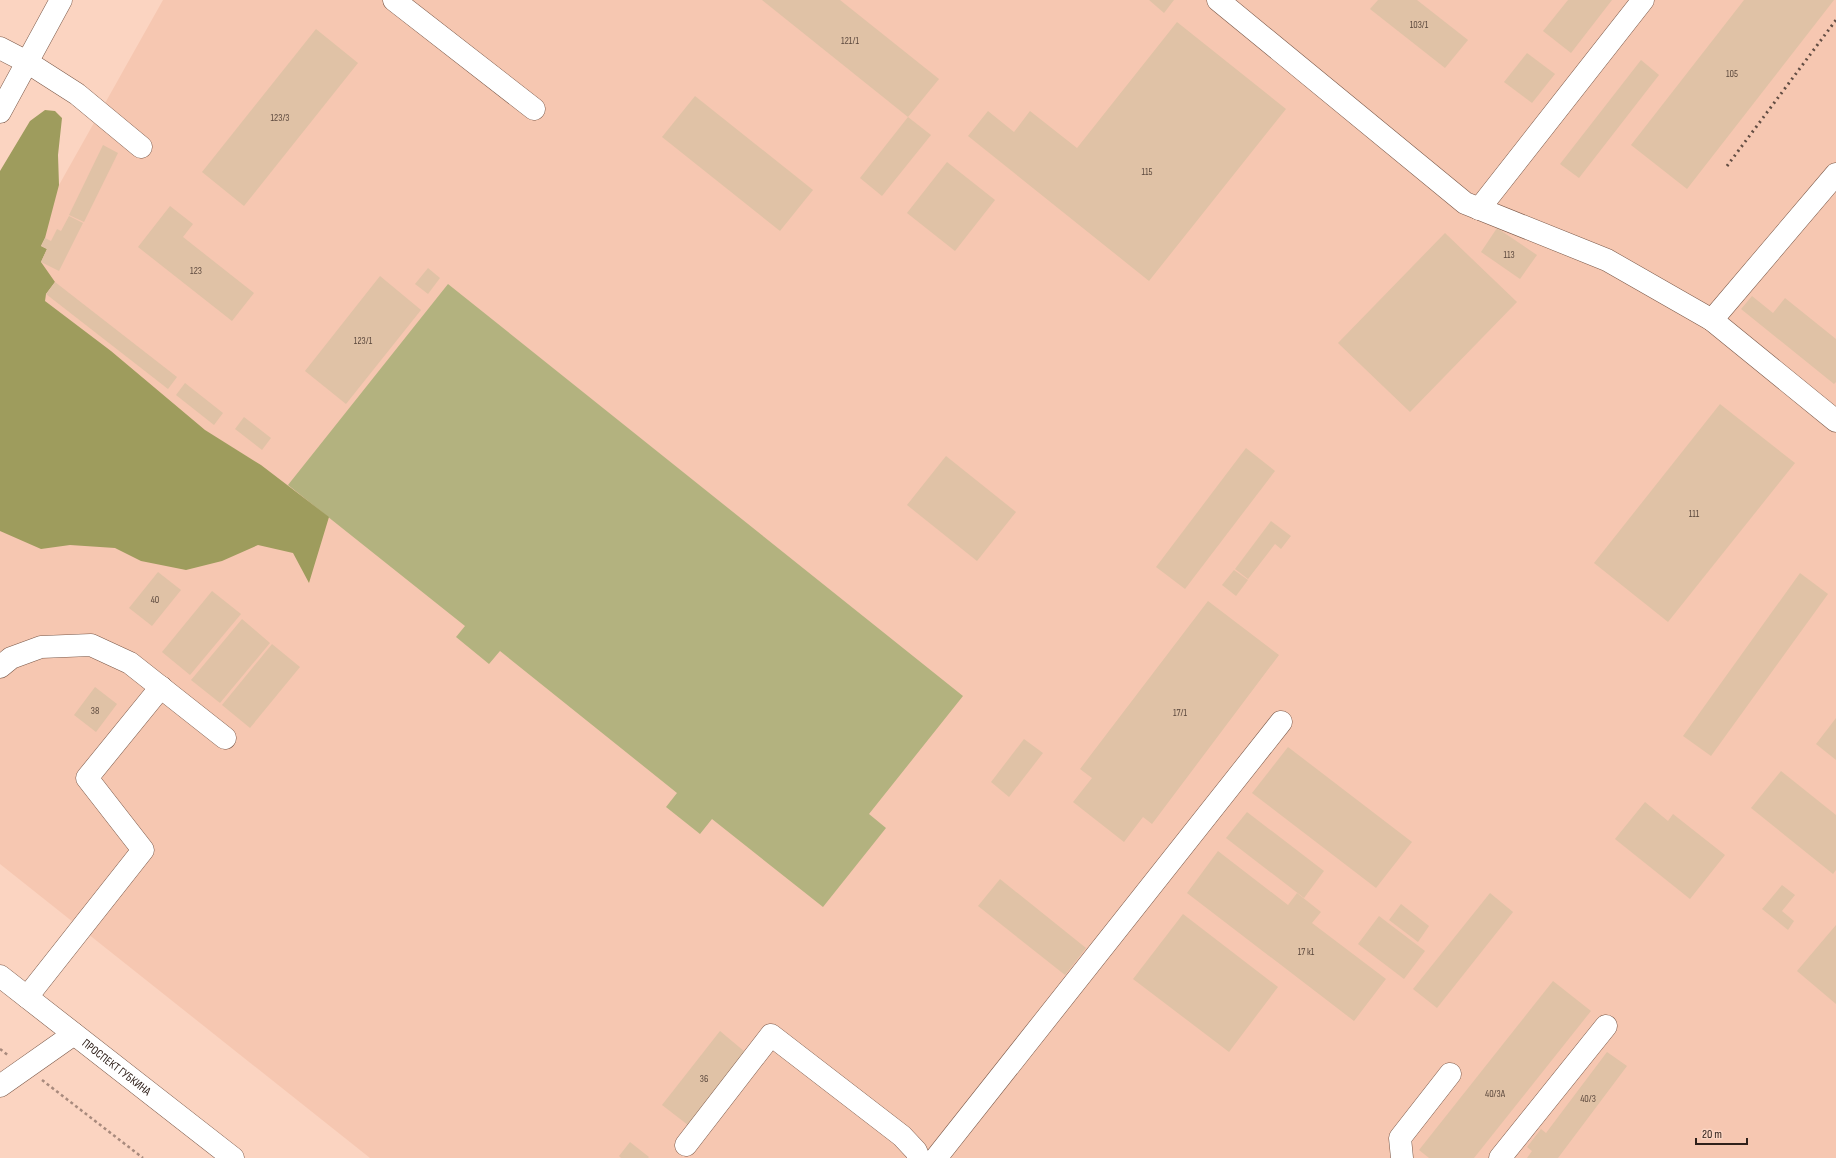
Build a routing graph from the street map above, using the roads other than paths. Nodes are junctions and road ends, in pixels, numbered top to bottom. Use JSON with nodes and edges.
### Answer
{"nodes":[{"id":1,"x":61,"y":0,"type":"edge"},
{"id":2,"x":394,"y":0,"type":"edge"},
{"id":3,"x":1218,"y":0,"type":"edge"},
{"id":4,"x":1643,"y":0,"type":"edge"},
{"id":5,"x":0,"y":48,"type":"edge"},
{"id":6,"x":27,"y":62,"type":"junction"},
{"id":7,"x":534,"y":109,"type":"dead end"},
{"id":8,"x":0,"y":112,"type":"edge"},
{"id":9,"x":141,"y":146,"type":"dead end"},
{"id":10,"x":1836,"y":174,"type":"edge"},
{"id":11,"x":1479,"y":209,"type":"junction"},
{"id":12,"x":1712,"y":320,"type":"junction"},
{"id":13,"x":1836,"y":421,"type":"edge"},
{"id":14,"x":0,"y":667,"type":"edge"},
{"id":15,"x":161,"y":688,"type":"junction"},
{"id":16,"x":1281,"y":722,"type":"dead end"},
{"id":17,"x":225,"y":738,"type":"dead end"},
{"id":18,"x":0,"y":976,"type":"edge"},
{"id":19,"x":27,"y":997,"type":"junction"},
{"id":20,"x":1606,"y":1026,"type":"dead end"},
{"id":21,"x":74,"y":1034,"type":"junction"},
{"id":22,"x":1450,"y":1074,"type":"dead end"},
{"id":23,"x":0,"y":1086,"type":"edge"},
{"id":24,"x":686,"y":1145,"type":"dead end"},
{"id":25,"x":233,"y":1158,"type":"edge"},
{"id":26,"x":919,"y":1158,"type":"edge"},
{"id":27,"x":936,"y":1158,"type":"edge"},
{"id":28,"x":1402,"y":1158,"type":"edge"},
{"id":29,"x":1500,"y":1158,"type":"edge"}],
"edges":[{"from":1,"to":6,"type":"street"},
{"from":2,"to":7,"type":"street"},
{"from":3,"to":11,"type":"street"},
{"from":4,"to":11,"type":"street"},
{"from":5,"to":6,"type":"street"},
{"from":6,"to":8,"type":"street"},
{"from":6,"to":9,"type":"street"},
{"from":10,"to":12,"type":"street"},
{"from":11,"to":12,"type":"street"},
{"from":12,"to":13,"type":"street"},
{"from":14,"to":15,"type":"street"},
{"from":15,"to":17,"type":"street"},
{"from":15,"to":19,"type":"street"},
{"from":16,"to":27,"type":"street"},
{"from":18,"to":19,"type":"street","name":"ПРОСПЕКТ ГУБКИНА"},
{"from":19,"to":21,"type":"street","name":"ПРОСПЕКТ ГУБКИНА"},
{"from":20,"to":29,"type":"street"},
{"from":21,"to":23,"type":"street"},
{"from":21,"to":25,"type":"street","name":"ПРОСПЕКТ ГУБКИНА"},
{"from":22,"to":28,"type":"street"},
{"from":24,"to":26,"type":"street"}]}
